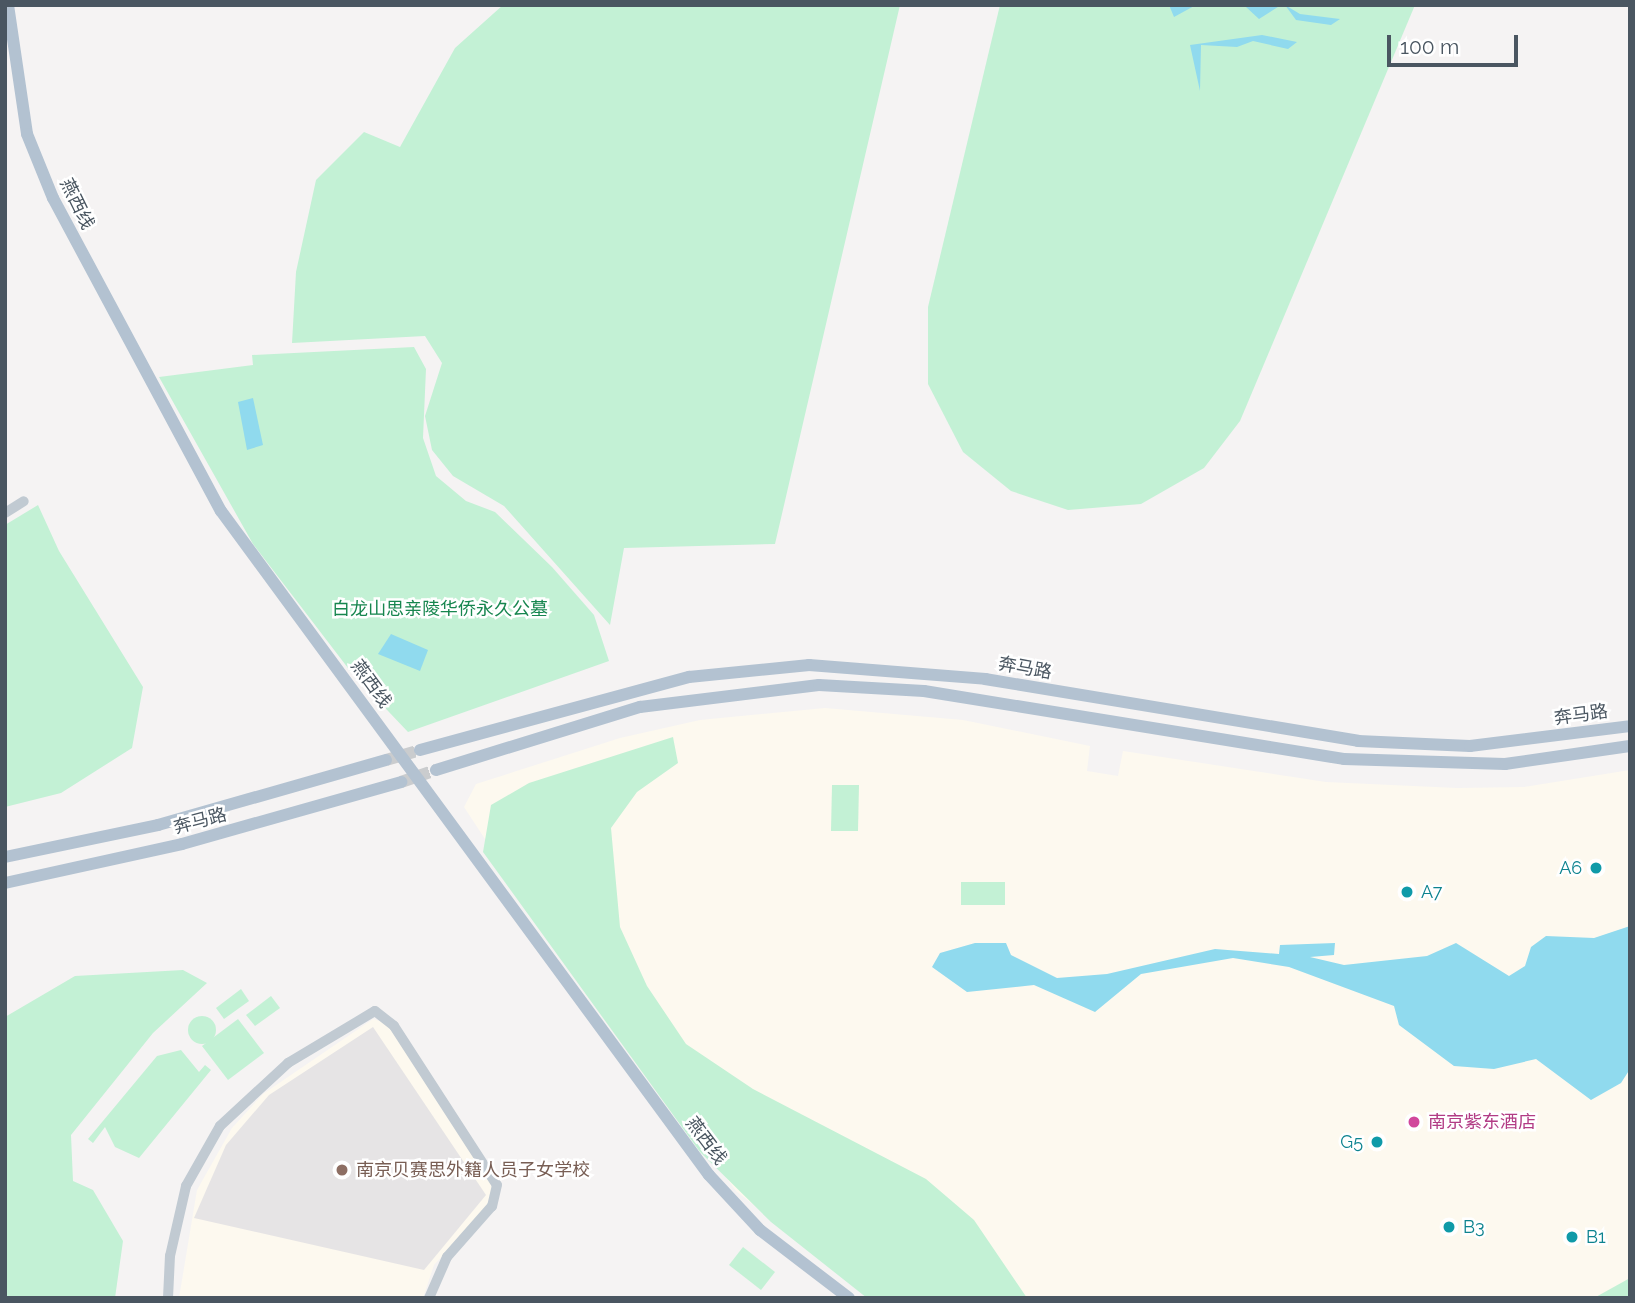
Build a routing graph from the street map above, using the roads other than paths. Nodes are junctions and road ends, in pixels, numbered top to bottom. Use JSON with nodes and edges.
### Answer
{"nodes":[{"id":1,"x":8,"y":5,"type":"edge"},
{"id":2,"x":24,"y":501,"type":"dead end"},
{"id":3,"x":5,"y":513,"type":"edge"},
{"id":4,"x":1630,"y":726,"type":"edge"},
{"id":5,"x":1630,"y":746,"type":"edge"},
{"id":6,"x":420,"y":750,"type":"tunnel mouth"},
{"id":7,"x":386,"y":760,"type":"tunnel mouth"},
{"id":8,"x":436,"y":770,"type":"tunnel mouth"},
{"id":9,"x":401,"y":782,"type":"tunnel mouth"},
{"id":10,"x":5,"y":857,"type":"edge"},
{"id":11,"x":5,"y":883,"type":"edge"},
{"id":12,"x":168,"y":1298,"type":"edge"},
{"id":13,"x":429,"y":1298,"type":"edge"},
{"id":14,"x":849,"y":1298,"type":"edge"}],
"edges":[{"from":1,"to":14,"type":"main road","name":"燕西线"},
{"from":2,"to":3,"type":"street"},
{"from":4,"to":6,"type":"main road","name":"奔马路"},
{"from":5,"to":8,"type":"main road"},
{"from":7,"to":10,"type":"main road","name":"奔马路"},
{"from":9,"to":11,"type":"main road","name":"奔马路"},
{"from":12,"to":13,"type":"street"}]}
